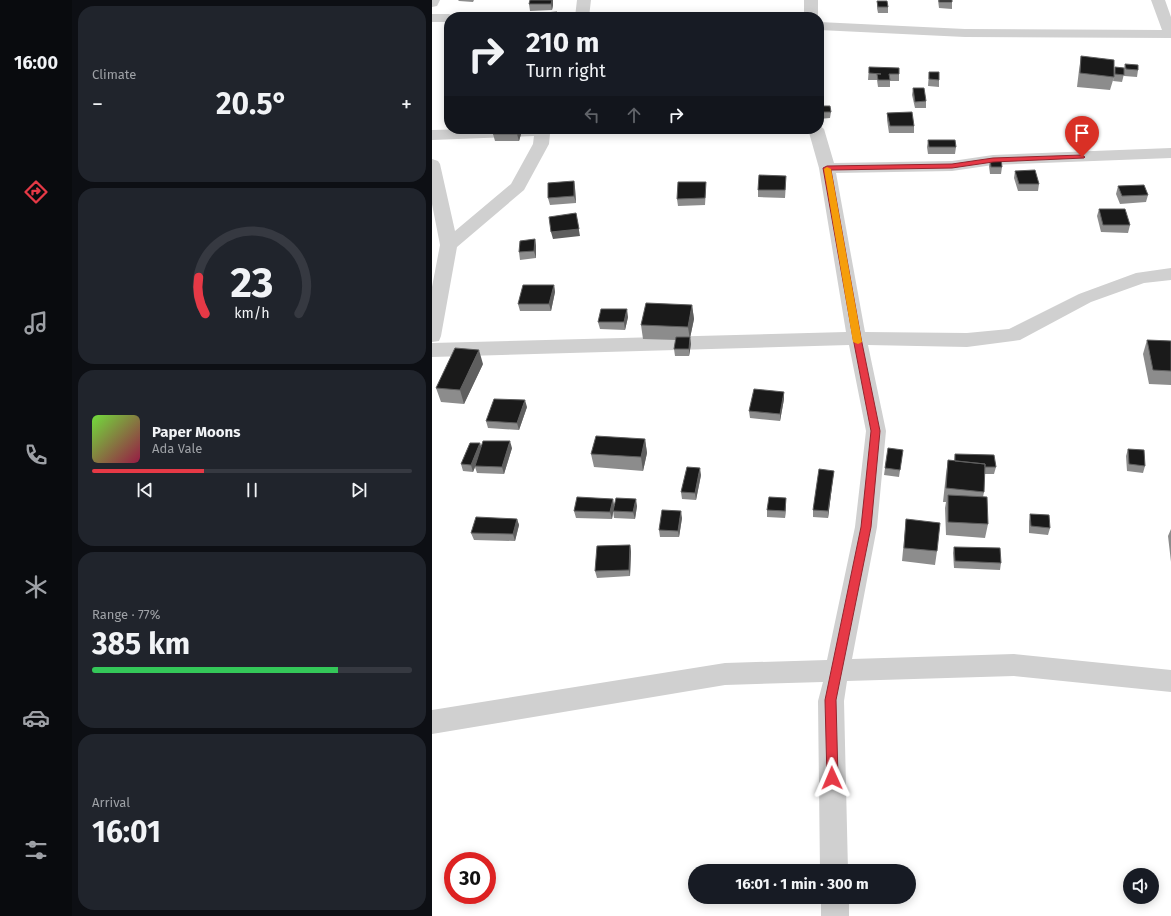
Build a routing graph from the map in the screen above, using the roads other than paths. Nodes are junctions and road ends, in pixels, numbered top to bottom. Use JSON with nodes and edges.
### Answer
{"nodes":[{"id":1,"x":433,"y":0,"type":"edge"},
{"id":2,"x":584,"y":0,"type":"edge"},
{"id":3,"x":811,"y":0,"type":"edge"},
{"id":4,"x":1158,"y":0,"type":"edge"},
{"id":5,"x":432,"y":4,"type":"edge"},
{"id":6,"x":583,"y":12,"type":"edge"},
{"id":7,"x":811,"y":12,"type":"edge"},
{"id":8,"x":432,"y":18,"type":"edge"},
{"id":9,"x":444,"y":18,"type":"edge"},
{"id":10,"x":824,"y":26,"type":"edge"},
{"id":11,"x":1171,"y":34,"type":"edge"},
{"id":12,"x":455,"y":134,"type":"edge"},
{"id":13,"x":545,"y":134,"type":"edge"},
{"id":14,"x":817,"y":134,"type":"edge"},
{"id":15,"x":432,"y":135,"type":"edge"},
{"id":16,"x":1171,"y":153,"type":"edge"},
{"id":17,"x":432,"y":164,"type":"edge"},
{"id":18,"x":827,"y":168,"type":"junction"},
{"id":19,"x":449,"y":245,"type":"junction"},
{"id":20,"x":1171,"y":274,"type":"edge"},
{"id":21,"x":436,"y":292,"type":"edge"},
{"id":22,"x":432,"y":336,"type":"edge"},
{"id":23,"x":857,"y":338,"type":"junction"},
{"id":24,"x":432,"y":350,"type":"edge"},
{"id":25,"x":836,"y":670,"type":"junction"},
{"id":26,"x":1171,"y":681,"type":"edge"},
{"id":27,"x":432,"y":722,"type":"edge"},
{"id":28,"x":834,"y":864,"type":"edge"},
{"id":29,"x":835,"y":904,"type":"edge"},
{"id":30,"x":835,"y":916,"type":"edge"}],
"edges":[{"from":1,"to":5,"type":"street"},
{"from":2,"to":6,"type":"street"},
{"from":3,"to":7,"type":"street"},
{"from":4,"to":11,"type":"street"},
{"from":8,"to":9,"type":"street"},
{"from":10,"to":11,"type":"street"},
{"from":12,"to":15,"type":"street"},
{"from":13,"to":19,"type":"street"},
{"from":14,"to":18,"type":"street"},
{"from":16,"to":18,"type":"street"},
{"from":17,"to":19,"type":"street"},
{"from":18,"to":23,"type":"street"},
{"from":19,"to":21,"type":"street"},
{"from":20,"to":23,"type":"street"},
{"from":21,"to":22,"type":"street"},
{"from":23,"to":24,"type":"street"},
{"from":23,"to":25,"type":"street"},
{"from":25,"to":26,"type":"street"},
{"from":25,"to":27,"type":"street"},
{"from":25,"to":28,"type":"street"},
{"from":29,"to":30,"type":"street"}]}
